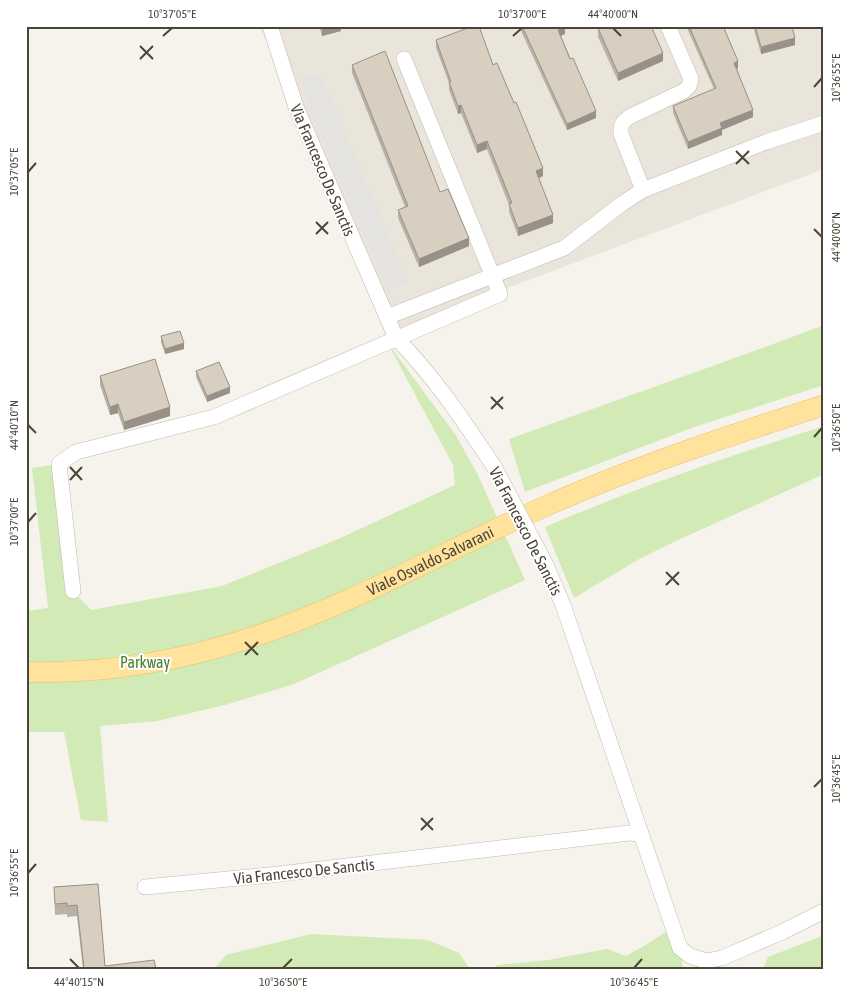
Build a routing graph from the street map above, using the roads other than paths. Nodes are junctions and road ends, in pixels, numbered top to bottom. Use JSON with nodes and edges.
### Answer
{"nodes":[{"id":1,"x":270,"y":26,"type":"edge"},
{"id":2,"x":668,"y":26,"type":"edge"},
{"id":3,"x":404,"y":59,"type":"dead end"},
{"id":4,"x":824,"y":123,"type":"edge"},
{"id":5,"x":643,"y":190,"type":"junction"},
{"id":6,"x":492,"y":275,"type":"junction"},
{"id":7,"x":387,"y":317,"type":"junction"},
{"id":8,"x":396,"y":338,"type":"junction"},
{"id":9,"x":824,"y":405,"type":"edge"},
{"id":10,"x":73,"y":592,"type":"dead end"},
{"id":11,"x":26,"y":672,"type":"edge"},
{"id":12,"x":641,"y":834,"type":"junction"},
{"id":13,"x":145,"y":887,"type":"dead end"},
{"id":14,"x":824,"y":911,"type":"edge"}],
"edges":[{"from":1,"to":7,"type":"street","name":"Via Francesco De Sanctis"},
{"from":2,"to":5,"type":"street"},
{"from":3,"to":6,"type":"street"},
{"from":4,"to":5,"type":"street"},
{"from":5,"to":6,"type":"street"},
{"from":6,"to":7,"type":"street"},
{"from":6,"to":8,"type":"street"},
{"from":7,"to":8,"type":"street","name":"Via Francesco De Sanctis"},
{"from":8,"to":10,"type":"street"},
{"from":8,"to":12,"type":"street","name":"Via Francesco De Sanctis","bridge":true},
{"from":9,"to":11,"type":"main road","name":"Viale Osvaldo Salvarani"},
{"from":12,"to":13,"type":"street","name":"Via Francesco De Sanctis"},
{"from":12,"to":14,"type":"street","name":"Via Francesco De Sanctis"}]}
